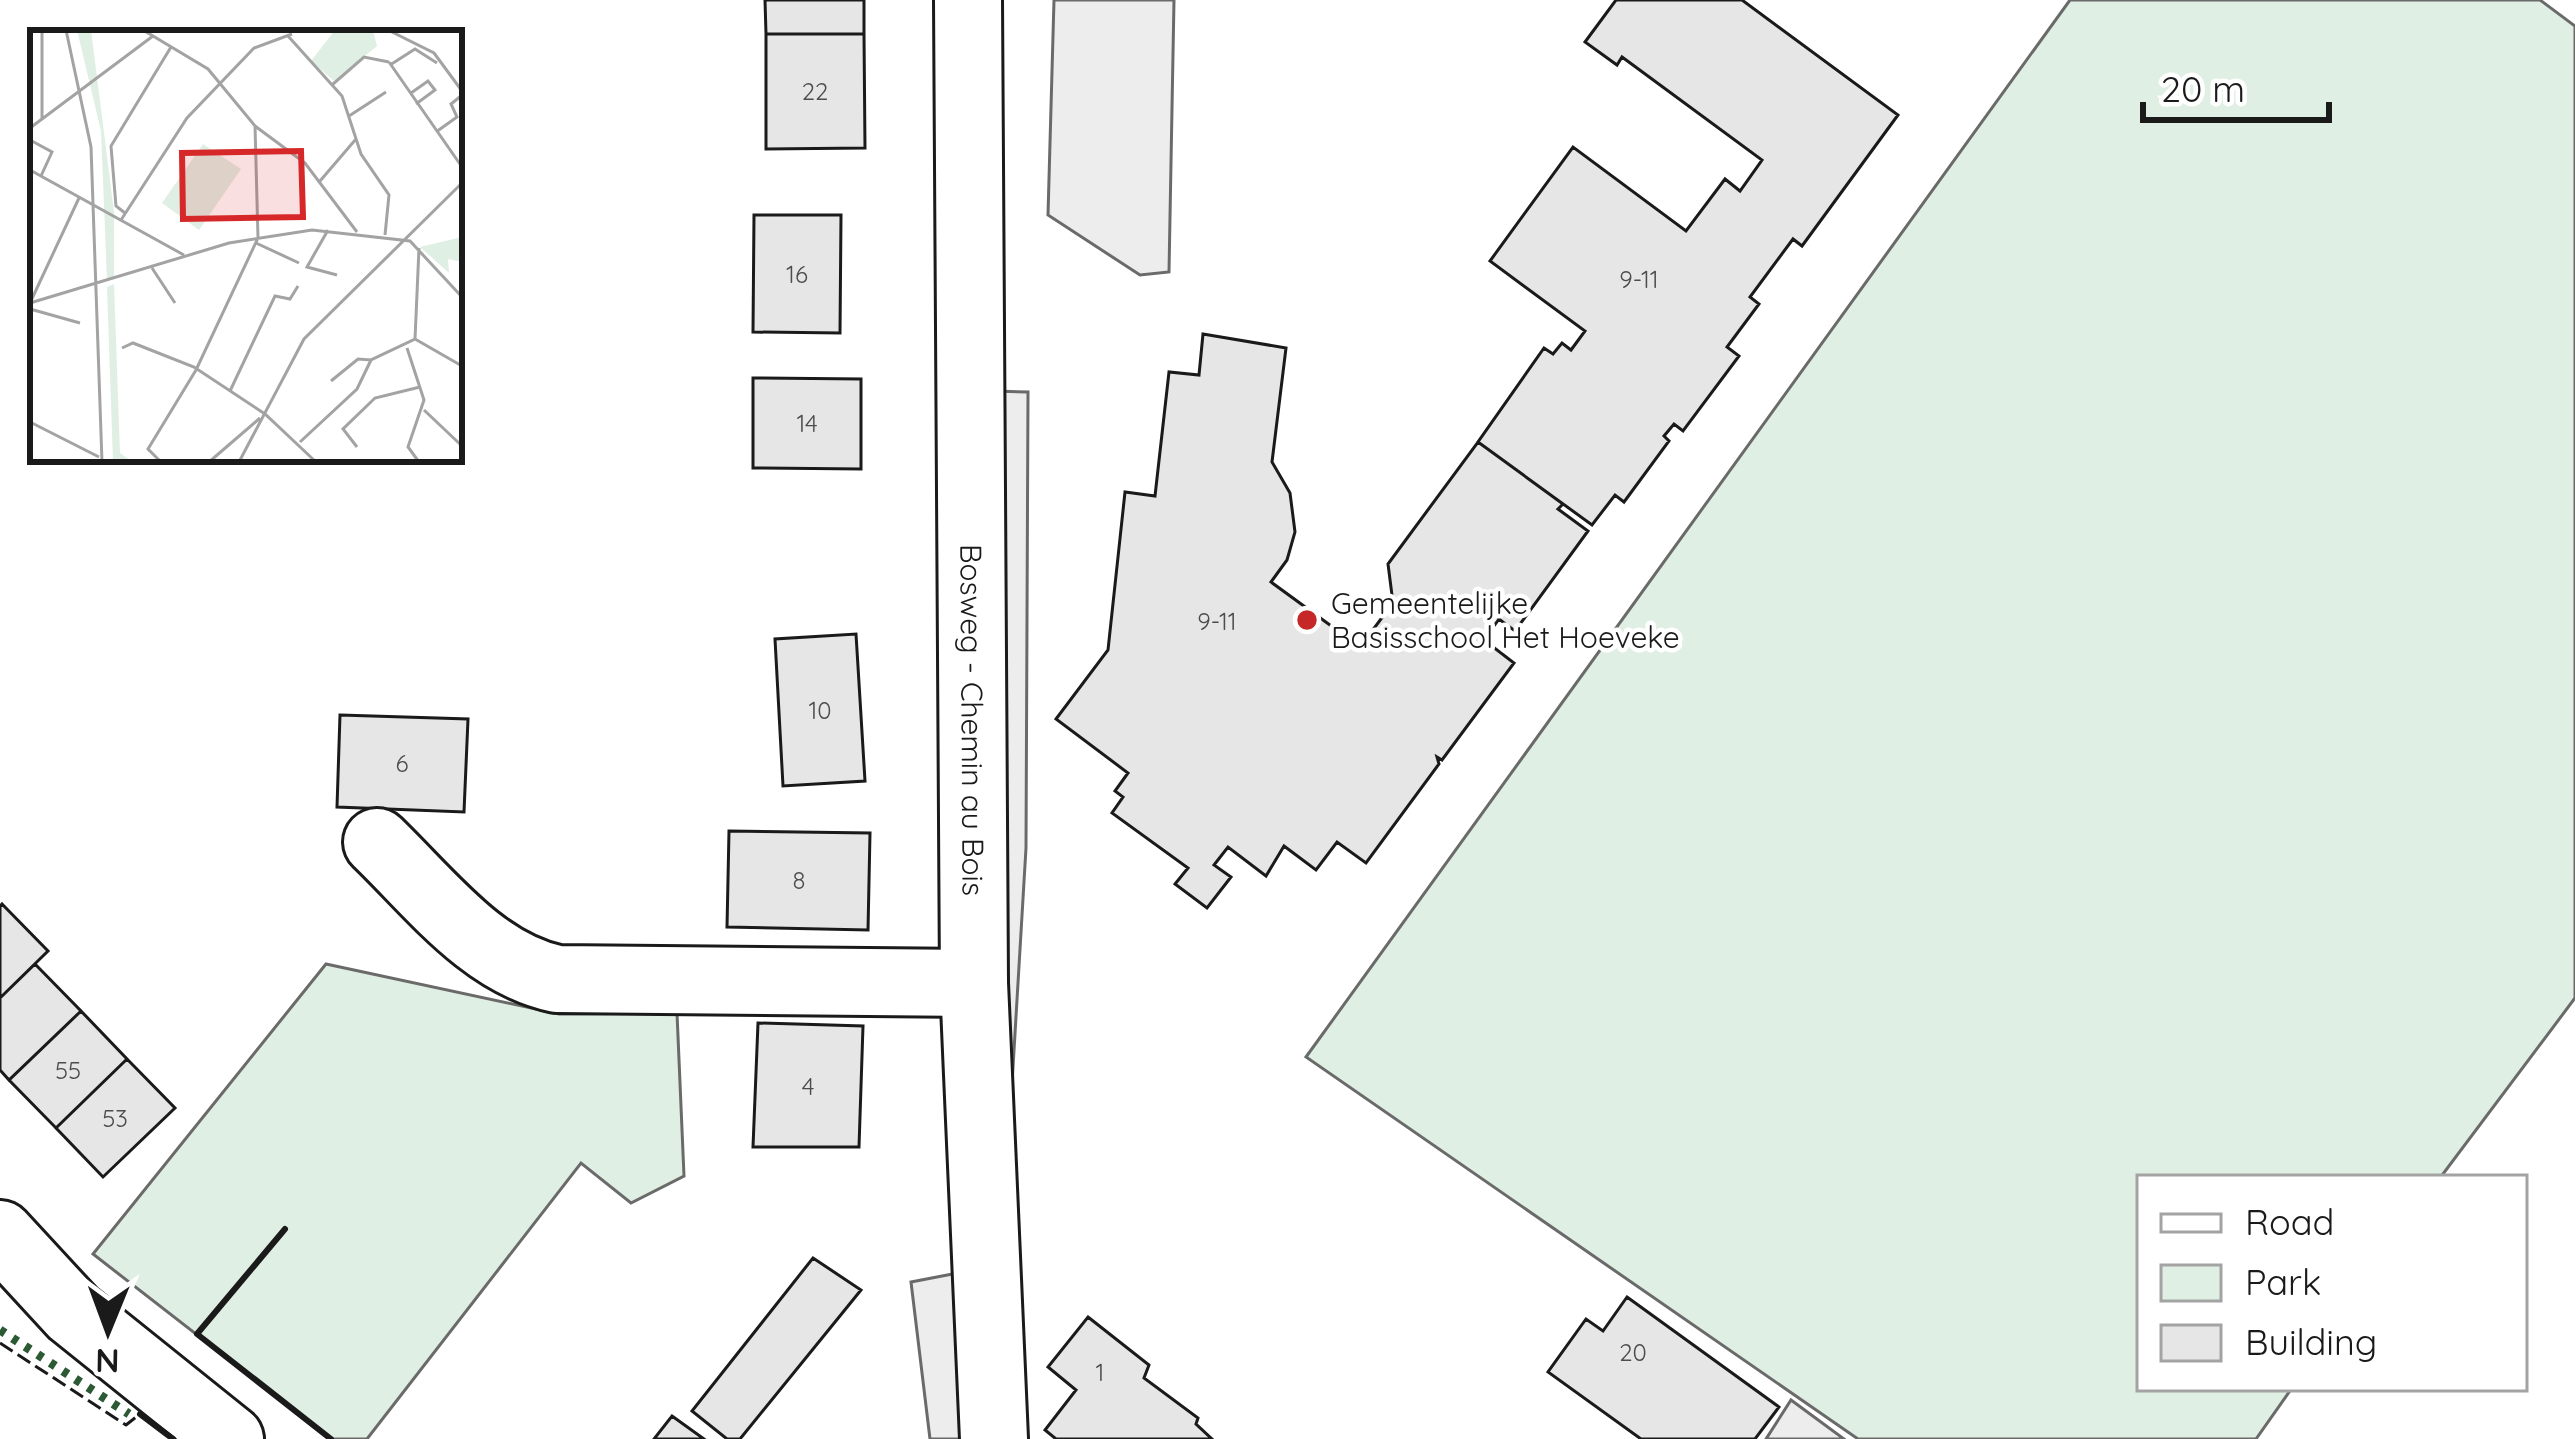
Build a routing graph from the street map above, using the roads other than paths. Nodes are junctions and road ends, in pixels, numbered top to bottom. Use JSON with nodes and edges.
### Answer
{"nodes":[{"id":1,"x":968,"y":0,"type":"edge"},
{"id":2,"x":377,"y":842,"type":"dead end"},
{"id":3,"x":974,"y":982,"type":"junction"},
{"id":4,"x":0,"y":1234,"type":"edge"},
{"id":5,"x":230,"y":1439,"type":"edge"},
{"id":6,"x":994,"y":1439,"type":"edge"}],
"edges":[{"from":1,"to":3,"type":"street","name":"Bosweg - Chemin au Bois"},
{"from":2,"to":3,"type":"street"},
{"from":3,"to":6,"type":"street","name":"Bosweg - Chemin au Bois"},
{"from":4,"to":5,"type":"street"}]}
